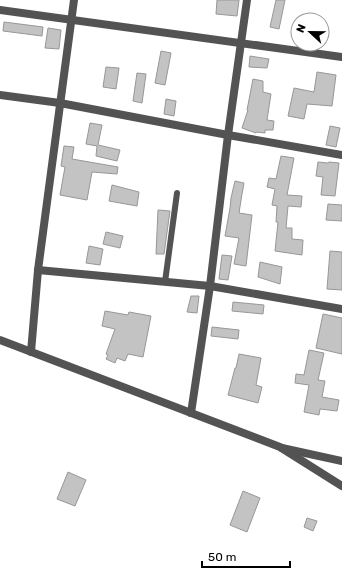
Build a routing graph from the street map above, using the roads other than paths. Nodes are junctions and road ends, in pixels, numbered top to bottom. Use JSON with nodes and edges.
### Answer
{"nodes":[{"id":1,"x":74,"y":0,"type":"edge"},
{"id":2,"x":248,"y":0,"type":"edge"},
{"id":3,"x":0,"y":10,"type":"edge"},
{"id":4,"x":71,"y":19,"type":"junction"},
{"id":5,"x":242,"y":43,"type":"junction"},
{"id":6,"x":342,"y":57,"type":"edge"},
{"id":7,"x":0,"y":95,"type":"edge"},
{"id":8,"x":60,"y":103,"type":"junction"},
{"id":9,"x":228,"y":136,"type":"junction"},
{"id":10,"x":342,"y":155,"type":"edge"},
{"id":11,"x":177,"y":193,"type":"dead end"},
{"id":12,"x":38,"y":270,"type":"junction"},
{"id":13,"x":165,"y":282,"type":"junction"},
{"id":14,"x":210,"y":286,"type":"junction"},
{"id":15,"x":342,"y":309,"type":"edge"},
{"id":16,"x":0,"y":340,"type":"edge"},
{"id":17,"x":31,"y":352,"type":"junction"},
{"id":18,"x":191,"y":413,"type":"junction"},
{"id":19,"x":280,"y":447,"type":"junction"},
{"id":20,"x":342,"y":461,"type":"edge"},
{"id":21,"x":342,"y":486,"type":"edge"}],
"edges":[{"from":1,"to":4,"type":"street"},
{"from":2,"to":5,"type":"street"},
{"from":3,"to":4,"type":"street"},
{"from":4,"to":5,"type":"street"},
{"from":4,"to":8,"type":"street"},
{"from":5,"to":6,"type":"street"},
{"from":5,"to":9,"type":"street"},
{"from":7,"to":8,"type":"street"},
{"from":8,"to":9,"type":"street"},
{"from":8,"to":12,"type":"street"},
{"from":9,"to":10,"type":"street"},
{"from":9,"to":14,"type":"street"},
{"from":11,"to":13,"type":"lane"},
{"from":12,"to":13,"type":"street"},
{"from":12,"to":17,"type":"street"},
{"from":13,"to":14,"type":"street"},
{"from":14,"to":15,"type":"street"},
{"from":14,"to":18,"type":"street"},
{"from":16,"to":17,"type":"street"},
{"from":17,"to":18,"type":"street"},
{"from":18,"to":19,"type":"street"},
{"from":19,"to":20,"type":"street"},
{"from":19,"to":21,"type":"street"}]}
